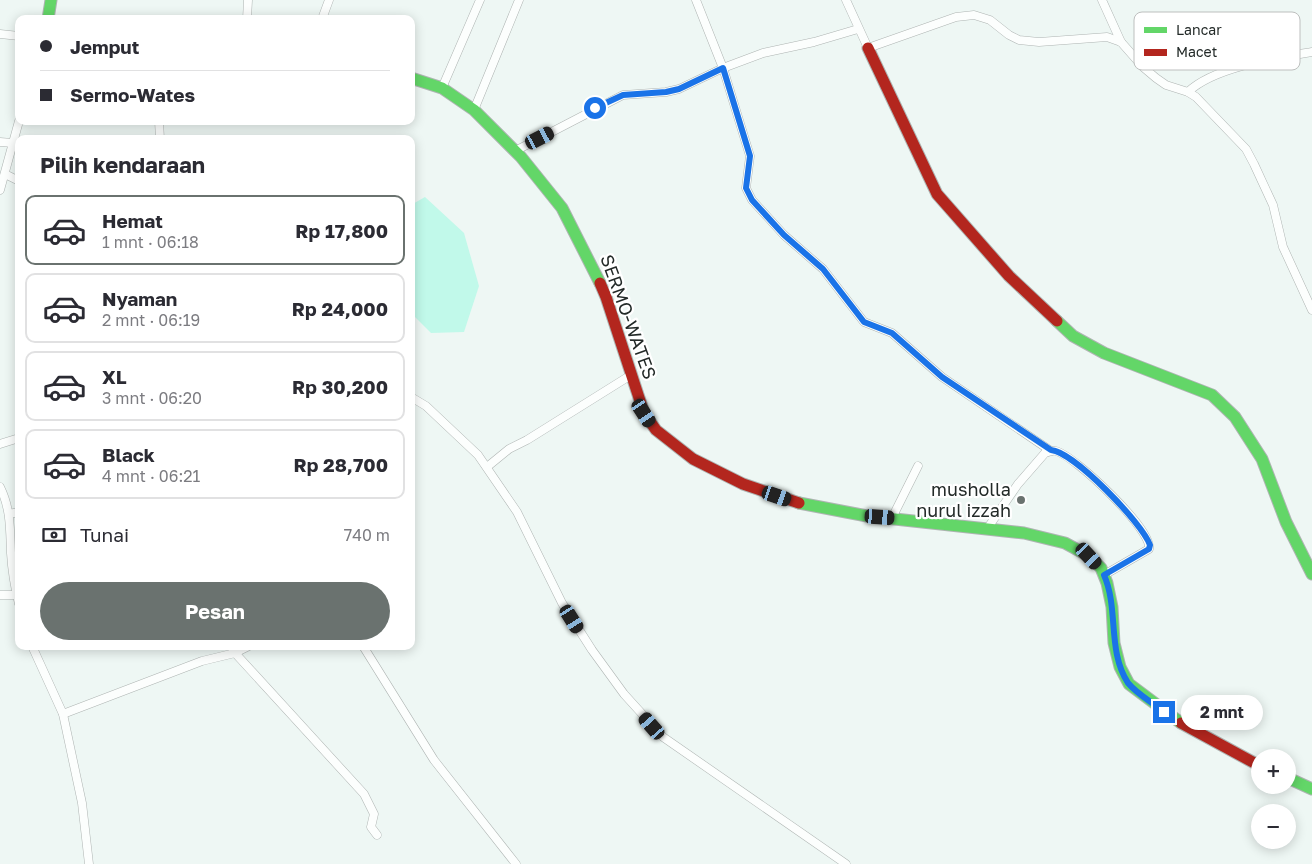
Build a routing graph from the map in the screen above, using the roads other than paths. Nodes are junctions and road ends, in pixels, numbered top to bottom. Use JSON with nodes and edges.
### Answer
{"nodes":[{"id":1,"x":51,"y":0,"type":"edge"},
{"id":2,"x":248,"y":0,"type":"edge"},
{"id":3,"x":330,"y":0,"type":"edge"},
{"id":4,"x":480,"y":0,"type":"edge"},
{"id":5,"x":519,"y":0,"type":"edge"},
{"id":6,"x":696,"y":0,"type":"edge"},
{"id":7,"x":846,"y":0,"type":"edge"},
{"id":8,"x":1102,"y":0,"type":"edge"},
{"id":9,"x":49,"y":15,"type":"edge"},
{"id":10,"x":247,"y":15,"type":"edge"},
{"id":11,"x":324,"y":15,"type":"edge"},
{"id":12,"x":858,"y":29,"type":"junction"},
{"id":13,"x":0,"y":34,"type":"edge"},
{"id":14,"x":15,"y":36,"type":"edge"},
{"id":15,"x":1122,"y":42,"type":"junction"},
{"id":16,"x":868,"y":48,"type":"junction"},
{"id":17,"x":1134,"y":56,"type":"edge"},
{"id":18,"x":723,"y":68,"type":"junction"},
{"id":19,"x":1147,"y":70,"type":"edge"},
{"id":20,"x":1233,"y":70,"type":"edge"},
{"id":21,"x":415,"y":79,"type":"edge"},
{"id":22,"x":442,"y":88,"type":"junction"},
{"id":23,"x":1188,"y":92,"type":"junction"},
{"id":24,"x":474,"y":110,"type":"junction"},
{"id":25,"x":15,"y":136,"type":"edge"},
{"id":26,"x":0,"y":142,"type":"edge"},
{"id":27,"x":13,"y":143,"type":"junction"},
{"id":28,"x":515,"y":151,"type":"junction"},
{"id":29,"x":5,"y":174,"type":"junction"},
{"id":30,"x":15,"y":179,"type":"edge"},
{"id":31,"x":0,"y":190,"type":"edge"},
{"id":32,"x":1312,"y":310,"type":"edge"},
{"id":33,"x":631,"y":375,"type":"junction"},
{"id":34,"x":415,"y":399,"type":"edge"},
{"id":35,"x":15,"y":439,"type":"edge"},
{"id":36,"x":0,"y":444,"type":"edge"},
{"id":37,"x":1051,"y":450,"type":"junction"},
{"id":38,"x":918,"y":466,"type":"dead end"},
{"id":39,"x":487,"y":467,"type":"junction"},
{"id":40,"x":0,"y":487,"type":"edge"},
{"id":41,"x":15,"y":513,"type":"edge"},
{"id":42,"x":9,"y":514,"type":"junction"},
{"id":43,"x":892,"y":518,"type":"junction"},
{"id":44,"x":988,"y":529,"type":"junction"},
{"id":45,"x":1312,"y":574,"type":"edge"},
{"id":46,"x":1104,"y":575,"type":"junction"},
{"id":47,"x":15,"y":587,"type":"edge"},
{"id":48,"x":0,"y":595,"type":"edge"},
{"id":49,"x":15,"y":595,"type":"edge"},
{"id":50,"x":34,"y":650,"type":"edge"},
{"id":51,"x":233,"y":650,"type":"edge"},
{"id":52,"x":365,"y":650,"type":"edge"},
{"id":53,"x":63,"y":714,"type":"junction"},
{"id":54,"x":1251,"y":761,"type":"edge"},
{"id":55,"x":1296,"y":782,"type":"edge"},
{"id":56,"x":1312,"y":789,"type":"edge"},
{"id":57,"x":377,"y":835,"type":"dead end"},
{"id":58,"x":89,"y":864,"type":"edge"},
{"id":59,"x":516,"y":864,"type":"edge"},
{"id":60,"x":846,"y":864,"type":"edge"}],
"edges":[{"from":1,"to":9,"type":"main road"},
{"from":2,"to":10,"type":"street"},
{"from":3,"to":11,"type":"street"},
{"from":4,"to":22,"type":"street"},
{"from":5,"to":24,"type":"street"},
{"from":6,"to":18,"type":"street"},
{"from":7,"to":12,"type":"street"},
{"from":8,"to":15,"type":"street"},
{"from":12,"to":16,"type":"street"},
{"from":12,"to":18,"type":"street"},
{"from":13,"to":14,"type":"street"},
{"from":15,"to":16,"type":"street"},
{"from":15,"to":17,"type":"street"},
{"from":16,"to":45,"type":"main road"},
{"from":18,"to":28,"type":"street"},
{"from":18,"to":37,"type":"street"},
{"from":19,"to":23,"type":"street"},
{"from":20,"to":23,"type":"street"},
{"from":21,"to":22,"type":"main road","name":"SERMO-WATES"},
{"from":22,"to":24,"type":"main road","name":"SERMO-WATES"},
{"from":23,"to":32,"type":"street"},
{"from":24,"to":28,"type":"main road","name":"SERMO-WATES"},
{"from":25,"to":27,"type":"street"},
{"from":26,"to":27,"type":"street"},
{"from":27,"to":29,"type":"street"},
{"from":28,"to":33,"type":"main road","name":"SERMO-WATES"},
{"from":29,"to":30,"type":"street"},
{"from":29,"to":31,"type":"street"},
{"from":33,"to":39,"type":"street"},
{"from":33,"to":43,"type":"main road","name":"SERMO-WATES"},
{"from":34,"to":39,"type":"street"},
{"from":35,"to":36,"type":"street"},
{"from":37,"to":44,"type":"street"},
{"from":37,"to":46,"type":"street"},
{"from":38,"to":43,"type":"street"},
{"from":39,"to":60,"type":"street"},
{"from":40,"to":42,"type":"street"},
{"from":41,"to":42,"type":"street"},
{"from":42,"to":47,"type":"street"},
{"from":43,"to":44,"type":"main road","name":"SERMO-WATES"},
{"from":44,"to":46,"type":"main road","name":"SERMO-WATES"},
{"from":46,"to":54,"type":"main road","name":"SERMO-WATES"},
{"from":48,"to":49,"type":"street"},
{"from":50,"to":53,"type":"street"},
{"from":51,"to":53,"type":"street"},
{"from":51,"to":57,"type":"street"},
{"from":52,"to":59,"type":"street"},
{"from":53,"to":58,"type":"street"},
{"from":55,"to":56,"type":"main road"}]}
